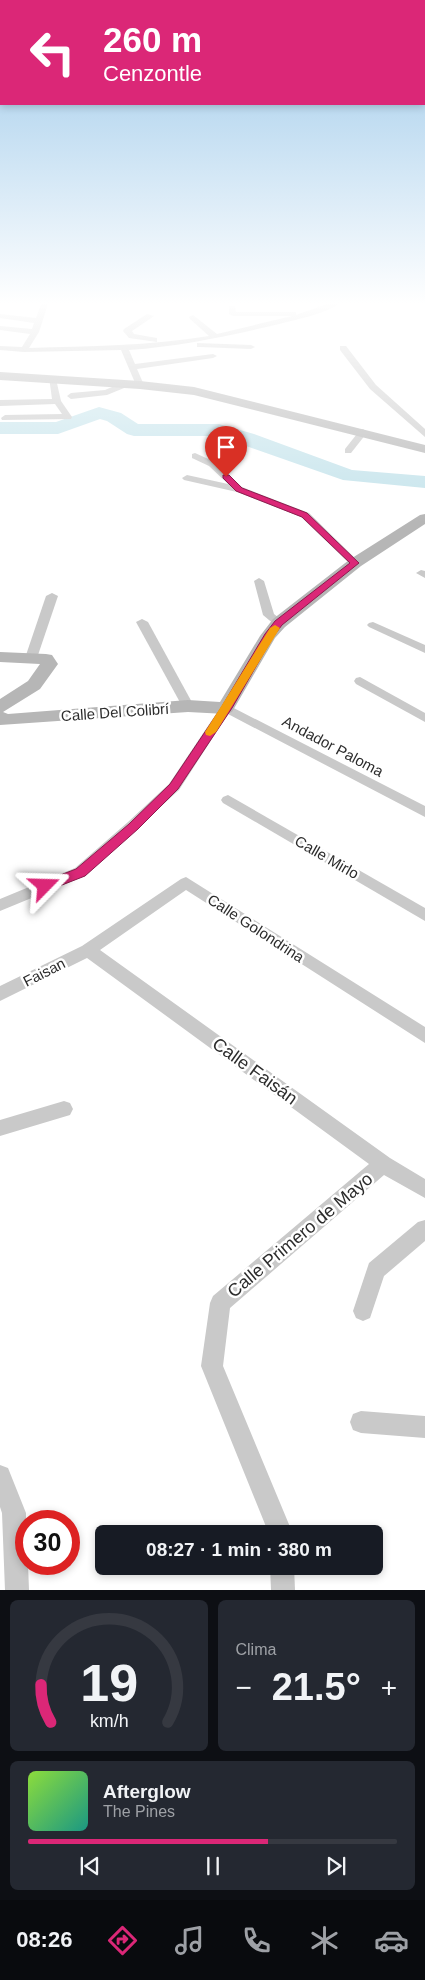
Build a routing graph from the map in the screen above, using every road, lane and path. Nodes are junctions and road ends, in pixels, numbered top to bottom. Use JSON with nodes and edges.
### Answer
{"nodes":[{"id":1,"x":136,"y":375,"type":"edge"},
{"id":2,"x":365,"y":375,"type":"edge"},
{"id":3,"x":0,"y":376,"type":"edge"},
{"id":4,"x":52,"y":379,"type":"junction"},
{"id":5,"x":126,"y":384,"type":"junction"},
{"id":6,"x":140,"y":385,"type":"junction"},
{"id":7,"x":71,"y":396,"type":"dead end"},
{"id":8,"x":57,"y":401,"type":"junction"},
{"id":9,"x":0,"y":403,"type":"edge"},
{"id":10,"x":5,"y":418,"type":"dead end"},
{"id":11,"x":363,"y":432,"type":"junction"},
{"id":12,"x":425,"y":434,"type":"edge"},
{"id":13,"x":425,"y":449,"type":"edge"},
{"id":14,"x":348,"y":452,"type":"dead end"},
{"id":15,"x":195,"y":456,"type":"dead end"},
{"id":16,"x":187,"y":478,"type":"dead end"},
{"id":17,"x":239,"y":489,"type":"junction"},
{"id":18,"x":425,"y":518,"type":"edge"},
{"id":19,"x":355,"y":563,"type":"junction"},
{"id":20,"x":259,"y":581,"type":"dead end"},
{"id":21,"x":52,"y":596,"type":"dead end"},
{"id":22,"x":142,"y":622,"type":"dead end"},
{"id":23,"x":279,"y":623,"type":"junction"},
{"id":24,"x":373,"y":625,"type":"dead end"},
{"id":25,"x":425,"y":649,"type":"edge"},
{"id":26,"x":0,"y":657,"type":"edge"},
{"id":27,"x":32,"y":658,"type":"junction"},
{"id":28,"x":360,"y":681,"type":"dead end"},
{"id":29,"x":188,"y":706,"type":"junction"},
{"id":30,"x":226,"y":708,"type":"junction"},
{"id":31,"x":1,"y":715,"type":"edge"},
{"id":32,"x":425,"y":718,"type":"edge"},
{"id":33,"x":228,"y":800,"type":"dead end"},
{"id":34,"x":425,"y":812,"type":"edge"},
{"id":35,"x":0,"y":905,"type":"edge"},
{"id":36,"x":425,"y":915,"type":"edge"},
{"id":37,"x":88,"y":950,"type":"junction"},
{"id":38,"x":0,"y":994,"type":"edge"},
{"id":39,"x":425,"y":1036,"type":"edge"},
{"id":40,"x":64,"y":1109,"type":"dead end"},
{"id":41,"x":0,"y":1128,"type":"edge"},
{"id":42,"x":384,"y":1164,"type":"junction"},
{"id":43,"x":425,"y":1189,"type":"edge"},
{"id":44,"x":425,"y":1229,"type":"edge"},
{"id":45,"x":363,"y":1311,"type":"dead end"},
{"id":46,"x":361,"y":1422,"type":"dead end"},
{"id":47,"x":425,"y":1427,"type":"edge"},
{"id":48,"x":0,"y":1476,"type":"edge"},
{"id":49,"x":279,"y":1525,"type":"edge"},
{"id":50,"x":282,"y":1575,"type":"edge"},
{"id":51,"x":17,"y":1590,"type":"edge"},
{"id":52,"x":283,"y":1590,"type":"edge"}],
"edges":[{"from":1,"to":6,"type":"street"},
{"from":2,"to":12,"type":"street"},
{"from":3,"to":4,"type":"street"},
{"from":4,"to":5,"type":"street"},
{"from":4,"to":8,"type":"street"},
{"from":5,"to":6,"type":"street"},
{"from":5,"to":7,"type":"street"},
{"from":6,"to":11,"type":"street"},
{"from":8,"to":9,"type":"street"},
{"from":8,"to":10,"type":"street"},
{"from":11,"to":13,"type":"street"},
{"from":11,"to":14,"type":"street"},
{"from":15,"to":17,"type":"street"},
{"from":16,"to":17,"type":"street"},
{"from":17,"to":19,"type":"street"},
{"from":18,"to":19,"type":"street"},
{"from":19,"to":23,"type":"street"},
{"from":20,"to":23,"type":"street"},
{"from":21,"to":27,"type":"street"},
{"from":22,"to":29,"type":"street"},
{"from":23,"to":30,"type":"street"},
{"from":24,"to":25,"type":"street"},
{"from":26,"to":27,"type":"street"},
{"from":27,"to":31,"type":"street"},
{"from":28,"to":32,"type":"street"},
{"from":29,"to":30,"type":"street","name":"Calle Del Colibrí"},
{"from":29,"to":31,"type":"street","name":"Calle Del Colibrí"},
{"from":30,"to":34,"type":"street","name":"Andador Paloma"},
{"from":30,"to":35,"type":"street"},
{"from":33,"to":36,"type":"street","name":"Calle Mirlo"},
{"from":37,"to":38,"type":"street","name":"Faisan"},
{"from":37,"to":39,"type":"street","name":"Calle Golondrina"},
{"from":37,"to":42,"type":"street","name":"Calle Faisán"},
{"from":40,"to":41,"type":"street"},
{"from":42,"to":43,"type":"street","name":"Calle Faisán"},
{"from":42,"to":49,"type":"street","name":"Calle Primero de Mayo"},
{"from":44,"to":45,"type":"street"},
{"from":46,"to":47,"type":"street"},
{"from":48,"to":51,"type":"street"},
{"from":50,"to":52,"type":"street"}]}
